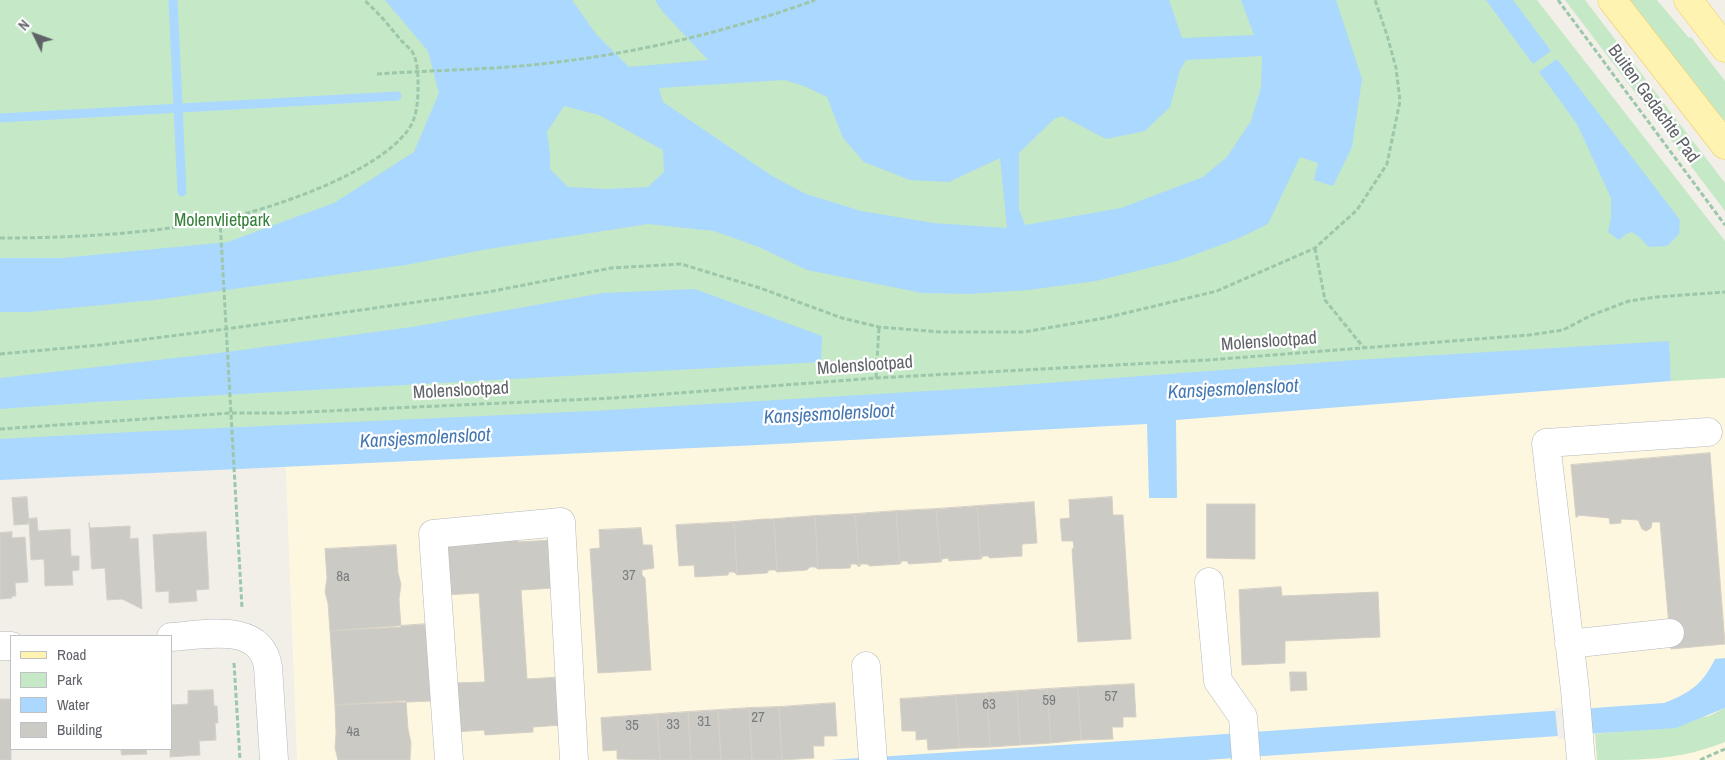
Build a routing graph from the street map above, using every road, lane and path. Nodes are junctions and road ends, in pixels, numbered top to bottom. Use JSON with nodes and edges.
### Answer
{"nodes":[{"id":1,"x":364,"y":0,"type":"edge"},
{"id":2,"x":815,"y":0,"type":"edge"},
{"id":3,"x":1374,"y":0,"type":"edge"},
{"id":4,"x":1558,"y":0,"type":"edge"},
{"id":5,"x":1612,"y":0,"type":"edge"},
{"id":6,"x":1688,"y":0,"type":"edge"},
{"id":7,"x":1725,"y":48,"type":"edge"},
{"id":8,"x":418,"y":71,"type":"junction"},
{"id":9,"x":377,"y":74,"type":"dead end"},
{"id":10,"x":1725,"y":145,"type":"edge"},
{"id":11,"x":220,"y":220,"type":"junction"},
{"id":12,"x":1725,"y":225,"type":"edge"},
{"id":13,"x":0,"y":238,"type":"edge"},
{"id":14,"x":1315,"y":248,"type":"junction"},
{"id":15,"x":1725,"y":292,"type":"edge"},
{"id":16,"x":879,"y":327,"type":"junction"},
{"id":17,"x":226,"y":329,"type":"junction"},
{"id":18,"x":1364,"y":348,"type":"junction"},
{"id":19,"x":0,"y":354,"type":"edge"},
{"id":20,"x":876,"y":378,"type":"junction"},
{"id":21,"x":231,"y":411,"type":"junction"},
{"id":22,"x":0,"y":430,"type":"edge"},
{"id":23,"x":1708,"y":432,"type":"dead end"},
{"id":24,"x":1210,"y":582,"type":"dead end"},
{"id":25,"x":1670,"y":633,"type":"dead end"},
{"id":26,"x":232,"y":634,"type":"junction"},
{"id":27,"x":172,"y":637,"type":"edge"},
{"id":28,"x":1569,"y":644,"type":"junction"},
{"id":29,"x":866,"y":666,"type":"dead end"},
{"id":30,"x":872,"y":749,"type":"edge"},
{"id":31,"x":1725,"y":749,"type":"edge"},
{"id":32,"x":1582,"y":756,"type":"edge"},
{"id":33,"x":240,"y":760,"type":"edge"},
{"id":34,"x":274,"y":760,"type":"edge"},
{"id":35,"x":449,"y":760,"type":"edge"},
{"id":36,"x":574,"y":760,"type":"edge"},
{"id":37,"x":1246,"y":760,"type":"edge"},
{"id":38,"x":1700,"y":760,"type":"edge"}],
"edges":[{"from":1,"to":8,"type":"path"},
{"from":2,"to":8,"type":"path"},
{"from":3,"to":14,"type":"path"},
{"from":4,"to":12,"type":"path","name":"Buiten Gedachte Pad"},
{"from":5,"to":10,"type":"main road"},
{"from":6,"to":7,"type":"main road"},
{"from":8,"to":9,"type":"path"},
{"from":8,"to":11,"type":"path"},
{"from":11,"to":13,"type":"path"},
{"from":11,"to":17,"type":"path"},
{"from":14,"to":16,"type":"path"},
{"from":14,"to":18,"type":"path"},
{"from":15,"to":18,"type":"path","name":"Molenslootpad"},
{"from":16,"to":17,"type":"path"},
{"from":16,"to":20,"type":"path"},
{"from":17,"to":19,"type":"path"},
{"from":17,"to":21,"type":"path"},
{"from":18,"to":20,"type":"path","name":"Molenslootpad"},
{"from":20,"to":21,"type":"path","name":"Molenslootpad"},
{"from":21,"to":22,"type":"path","name":"Molenslootpad"},
{"from":21,"to":26,"type":"path"},
{"from":23,"to":28,"type":"street"},
{"from":24,"to":37,"type":"street"},
{"from":25,"to":28,"type":"street"},
{"from":26,"to":27,"type":"street"},
{"from":26,"to":33,"type":"path"},
{"from":26,"to":34,"type":"street"},
{"from":28,"to":32,"type":"street"},
{"from":29,"to":30,"type":"street"},
{"from":31,"to":38,"type":"path"},
{"from":35,"to":36,"type":"street"}]}
